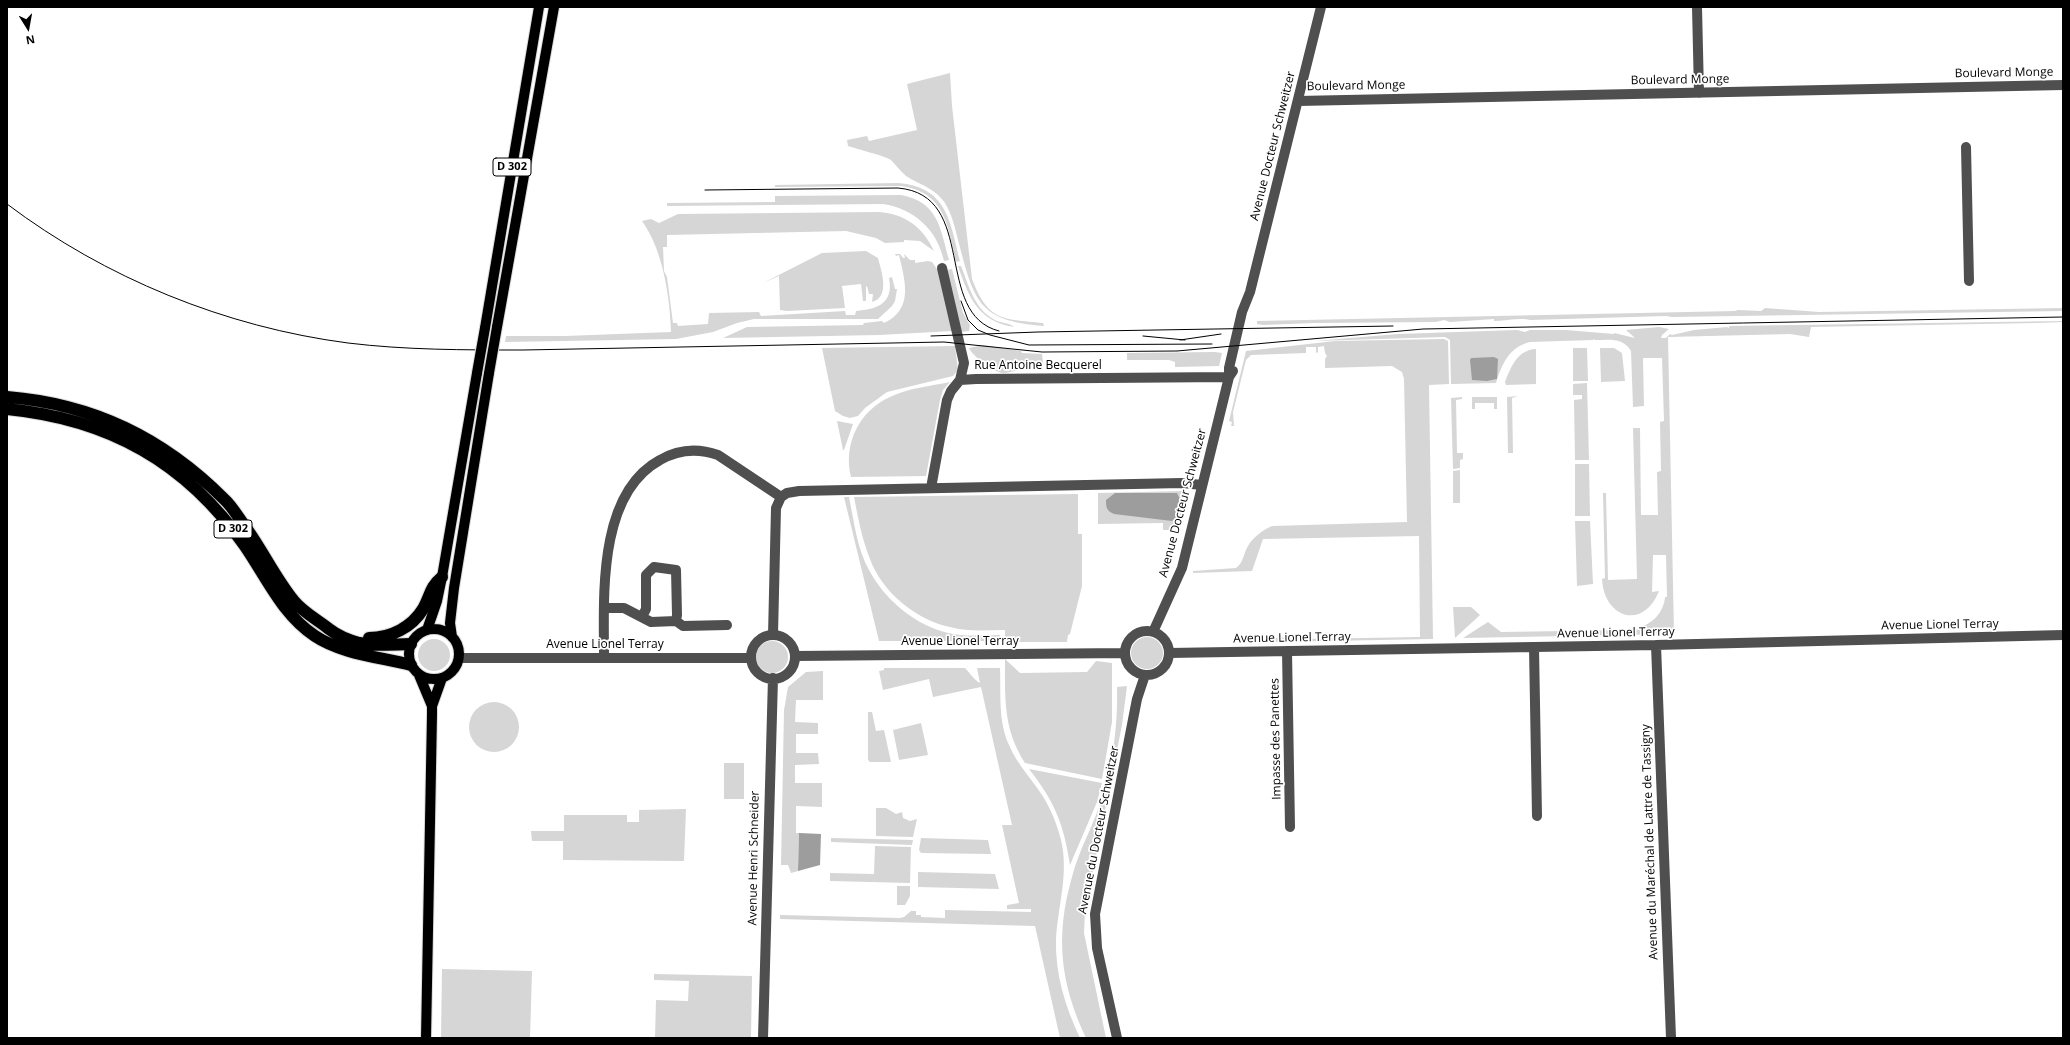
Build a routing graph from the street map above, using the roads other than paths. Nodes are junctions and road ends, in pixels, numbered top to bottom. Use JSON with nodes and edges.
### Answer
{"nodes":[{"id":1,"x":539,"y":7,"type":"edge"},
{"id":2,"x":554,"y":7,"type":"edge"},
{"id":3,"x":1321,"y":7,"type":"edge"},
{"id":4,"x":1697,"y":7,"type":"edge"},
{"id":5,"x":2063,"y":85,"type":"edge"},
{"id":6,"x":1699,"y":93,"type":"junction"},
{"id":7,"x":1298,"y":101,"type":"junction"},
{"id":8,"x":1966,"y":147,"type":"dead end"},
{"id":9,"x":942,"y":268,"type":"dead end"},
{"id":10,"x":1969,"y":281,"type":"dead end"},
{"id":11,"x":1229,"y":377,"type":"junction"},
{"id":12,"x":960,"y":380,"type":"junction"},
{"id":13,"x":7,"y":397,"type":"edge"},
{"id":14,"x":7,"y":409,"type":"edge"},
{"id":15,"x":1202,"y":485,"type":"junction"},
{"id":16,"x":931,"y":488,"type":"junction"},
{"id":17,"x":781,"y":497,"type":"junction"},
{"id":18,"x":442,"y":577,"type":"junction"},
{"id":19,"x":604,"y":608,"type":"junction"},
{"id":20,"x":642,"y":617,"type":"junction"},
{"id":21,"x":676,"y":621,"type":"junction"},
{"id":22,"x":727,"y":625,"type":"dead end"},
{"id":23,"x":330,"y":629,"type":"junction"},
{"id":24,"x":427,"y":630,"type":"junction"},
{"id":25,"x":1154,"y":632,"type":"junction"},
{"id":26,"x":773,"y":635,"type":"junction"},
{"id":27,"x":2063,"y":635,"type":"edge"},
{"id":28,"x":452,"y":637,"type":"junction"},
{"id":29,"x":411,"y":644,"type":"junction"},
{"id":30,"x":1656,"y":645,"type":"junction"},
{"id":31,"x":1534,"y":647,"type":"junction"},
{"id":32,"x":1287,"y":651,"type":"junction"},
{"id":33,"x":1125,"y":653,"type":"junction"},
{"id":34,"x":1169,"y":653,"type":"junction"},
{"id":35,"x":795,"y":656,"type":"junction"},
{"id":36,"x":459,"y":658,"type":"junction"},
{"id":37,"x":604,"y":658,"type":"junction"},
{"id":38,"x":751,"y":658,"type":"junction"},
{"id":39,"x":411,"y":665,"type":"junction"},
{"id":40,"x":420,"y":675,"type":"junction"},
{"id":41,"x":1145,"y":675,"type":"junction"},
{"id":42,"x":442,"y":678,"type":"junction"},
{"id":43,"x":773,"y":678,"type":"junction"},
{"id":44,"x":432,"y":706,"type":"junction"},
{"id":45,"x":1537,"y":816,"type":"dead end"},
{"id":46,"x":1290,"y":827,"type":"dead end"},
{"id":47,"x":426,"y":1038,"type":"edge"},
{"id":48,"x":763,"y":1038,"type":"edge"},
{"id":49,"x":1117,"y":1038,"type":"edge"},
{"id":50,"x":1671,"y":1038,"type":"edge"}],
"edges":[{"from":1,"to":18,"type":"main road","number":"D 302","bridge":true},
{"from":2,"to":28,"type":"main road","number":"D 302","bridge":true},
{"from":3,"to":7,"type":"street","name":"Avenue Docteur Schweitzer"},
{"from":4,"to":6,"type":"street"},
{"from":5,"to":6,"type":"street","name":"Boulevard Monge"},
{"from":6,"to":7,"type":"street","name":"Boulevard Monge"},
{"from":7,"to":11,"type":"street","name":"Avenue Docteur Schweitzer"},
{"from":8,"to":10,"type":"street"},
{"from":9,"to":12,"type":"street"},
{"from":11,"to":12,"type":"street","name":"Rue Antoine Becquerel"},
{"from":11,"to":15,"type":"street","name":"Avenue Docteur Schweitzer"},
{"from":12,"to":16,"type":"street","name":"Rue Antoine Becquerel"},
{"from":13,"to":23,"type":"highway","number":"D 302"},
{"from":14,"to":39,"type":"highway","number":"D 302"},
{"from":15,"to":16,"type":"street"},
{"from":15,"to":25,"type":"street","name":"Avenue Docteur Schweitzer"},
{"from":16,"to":17,"type":"street"},
{"from":17,"to":19,"type":"street"},
{"from":17,"to":26,"type":"street"},
{"from":18,"to":23,"type":"highway"},
{"from":18,"to":24,"type":"main road","number":"D 302"},
{"from":19,"to":20,"type":"street"},
{"from":19,"to":37,"type":"street"},
{"from":20,"to":21,"type":"street"},
{"from":20,"to":21,"type":"street"},
{"from":21,"to":22,"type":"street"},
{"from":23,"to":29,"type":"highway","number":"D 302"},
{"from":24,"to":28,"type":"main road"},
{"from":24,"to":29,"type":"main road"},
{"from":25,"to":33,"type":"street"},
{"from":25,"to":34,"type":"street"},
{"from":26,"to":35,"type":"street"},
{"from":26,"to":38,"type":"street"},
{"from":27,"to":30,"type":"street","name":"Avenue Lionel Terray"},
{"from":28,"to":36,"type":"main road"},
{"from":29,"to":39,"type":"main road"},
{"from":30,"to":31,"type":"street","name":"Avenue Lionel Terray"},
{"from":30,"to":50,"type":"street","name":"Avenue du Maréchal de Lattre de Tassigny"},
{"from":31,"to":32,"type":"street","name":"Avenue Lionel Terray"},
{"from":31,"to":45,"type":"street"},
{"from":32,"to":34,"type":"street","name":"Avenue Lionel Terray"},
{"from":32,"to":46,"type":"street","name":"Impasse des Panettes"},
{"from":33,"to":35,"type":"street","name":"Avenue Lionel Terray"},
{"from":33,"to":41,"type":"street"},
{"from":34,"to":41,"type":"street"},
{"from":35,"to":43,"type":"street"},
{"from":36,"to":37,"type":"street","name":"Avenue Lionel Terray"},
{"from":36,"to":42,"type":"main road"},
{"from":37,"to":38,"type":"street","name":"Avenue Lionel Terray"},
{"from":38,"to":43,"type":"street"},
{"from":39,"to":40,"type":"main road"},
{"from":40,"to":42,"type":"main road"},
{"from":40,"to":44,"type":"main road"},
{"from":41,"to":49,"type":"street","name":"Avenue du Docteur Schweitzer"},
{"from":42,"to":44,"type":"main road"},
{"from":43,"to":48,"type":"street","name":"Avenue Henri Schneider"},
{"from":44,"to":47,"type":"main road"}]}
